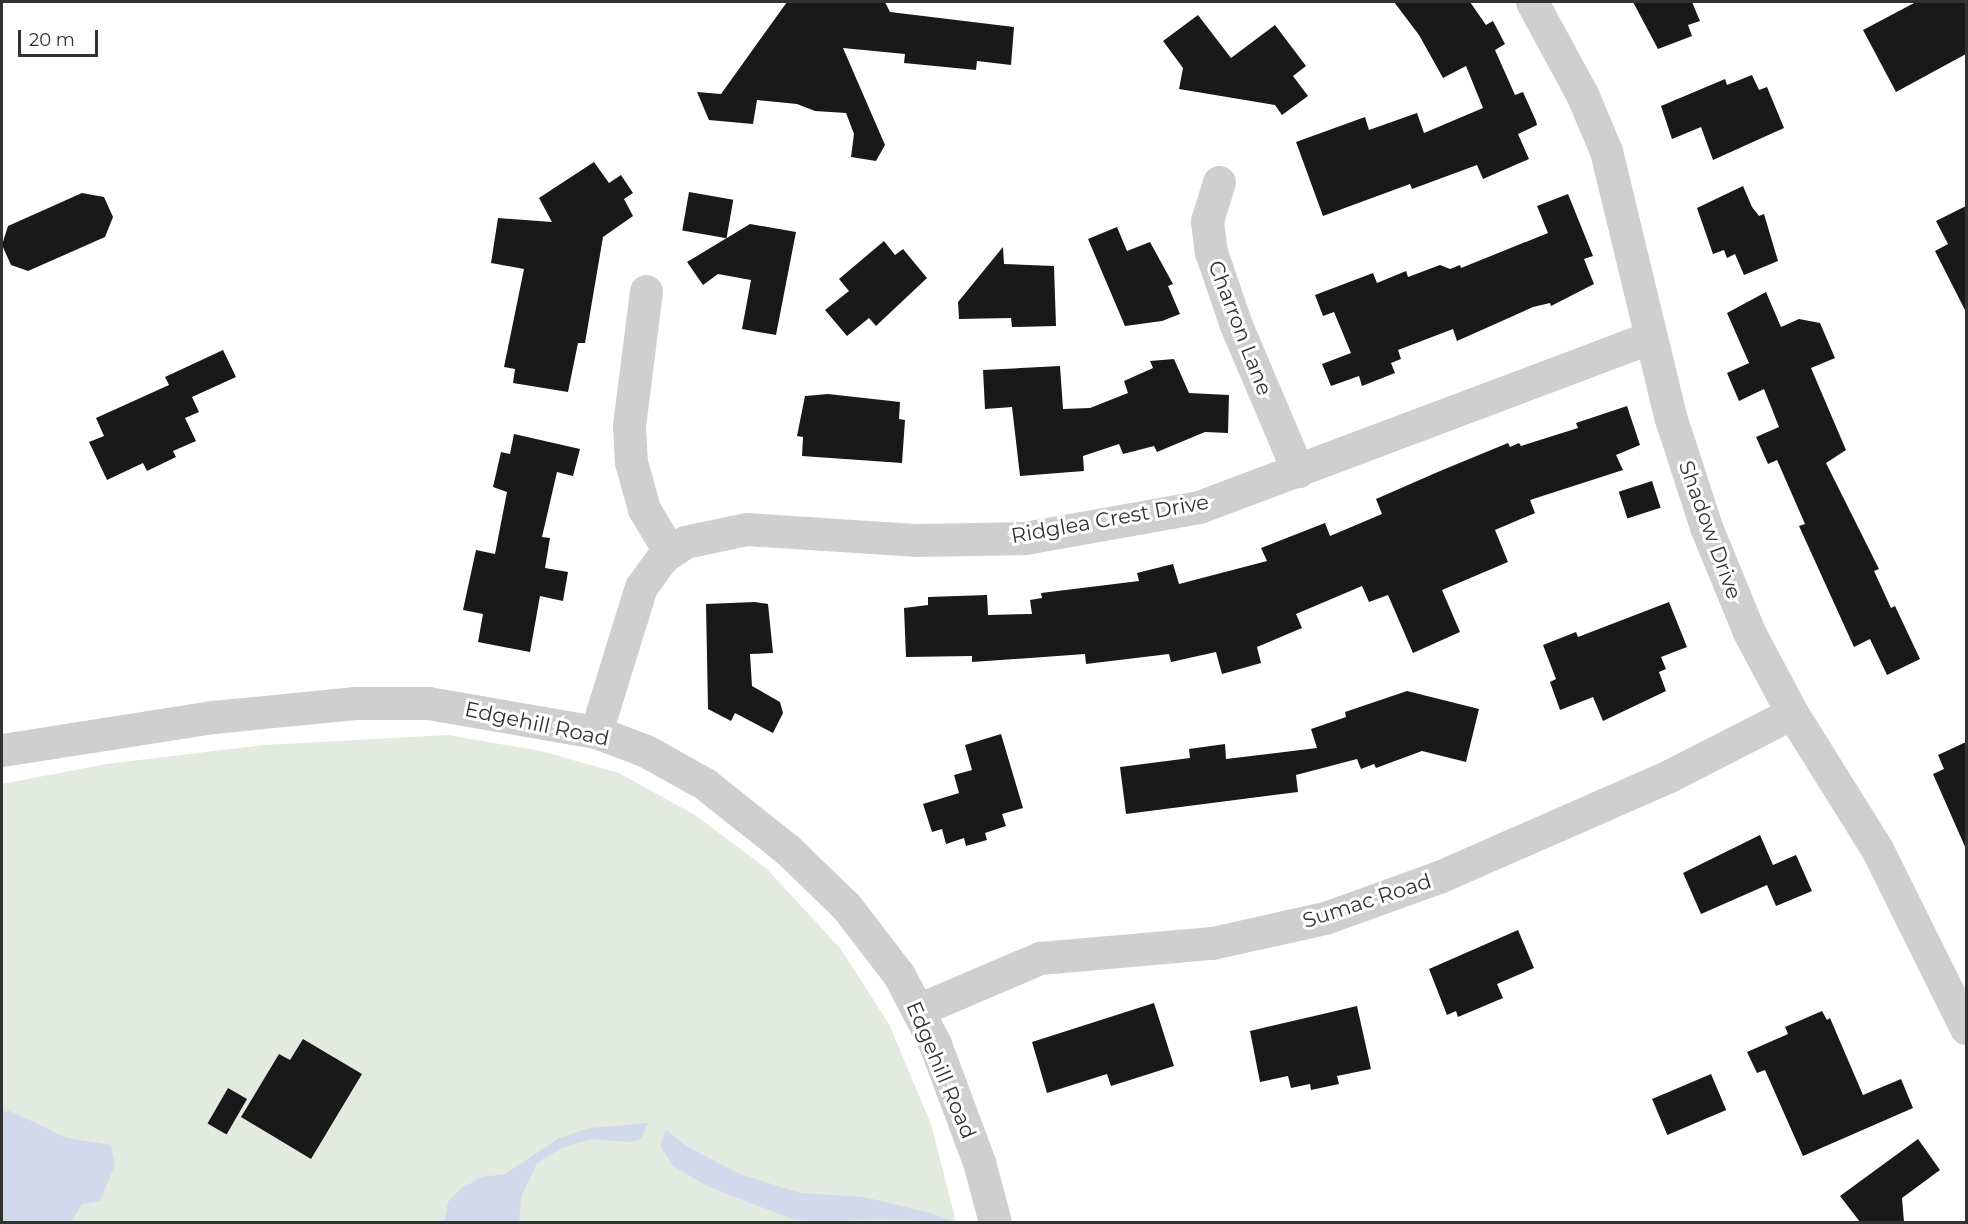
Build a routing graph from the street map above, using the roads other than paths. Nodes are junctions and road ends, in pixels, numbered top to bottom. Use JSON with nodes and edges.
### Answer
{"nodes":[{"id":1,"x":1532,"y":2,"type":"edge"},
{"id":2,"x":1219,"y":182,"type":"dead end"},
{"id":3,"x":646,"y":291,"type":"dead end"},
{"id":4,"x":1651,"y":337,"type":"junction"},
{"id":5,"x":1298,"y":471,"type":"junction"},
{"id":6,"x":669,"y":551,"type":"junction"},
{"id":7,"x":1792,"y":713,"type":"junction"},
{"id":8,"x":596,"y":732,"type":"junction"},
{"id":9,"x":2,"y":750,"type":"edge"},
{"id":10,"x":1957,"y":981,"type":"edge"},
{"id":11,"x":918,"y":1010,"type":"junction"},
{"id":12,"x":1966,"y":1028,"type":"edge"},
{"id":13,"x":994,"y":1222,"type":"edge"}],
"edges":[{"from":1,"to":4,"type":"street","name":"Shadow Drive"},
{"from":2,"to":5,"type":"street","name":"Charron Lane"},
{"from":3,"to":6,"type":"street"},
{"from":4,"to":5,"type":"street","name":"Ridglea Crest Drive"},
{"from":4,"to":7,"type":"street","name":"Shadow Drive"},
{"from":5,"to":6,"type":"street","name":"Ridglea Crest Drive"},
{"from":6,"to":8,"type":"street","name":"Ridglea Crest Drive"},
{"from":7,"to":10,"type":"street","name":"Shadow Drive"},
{"from":7,"to":11,"type":"street","name":"Sumac Road"},
{"from":8,"to":9,"type":"street","name":"Edgehill Road"},
{"from":8,"to":11,"type":"street","name":"Edgehill Road"},
{"from":10,"to":12,"type":"street","name":"Shadow Drive"},
{"from":11,"to":13,"type":"street","name":"Edgehill Road"}]}
